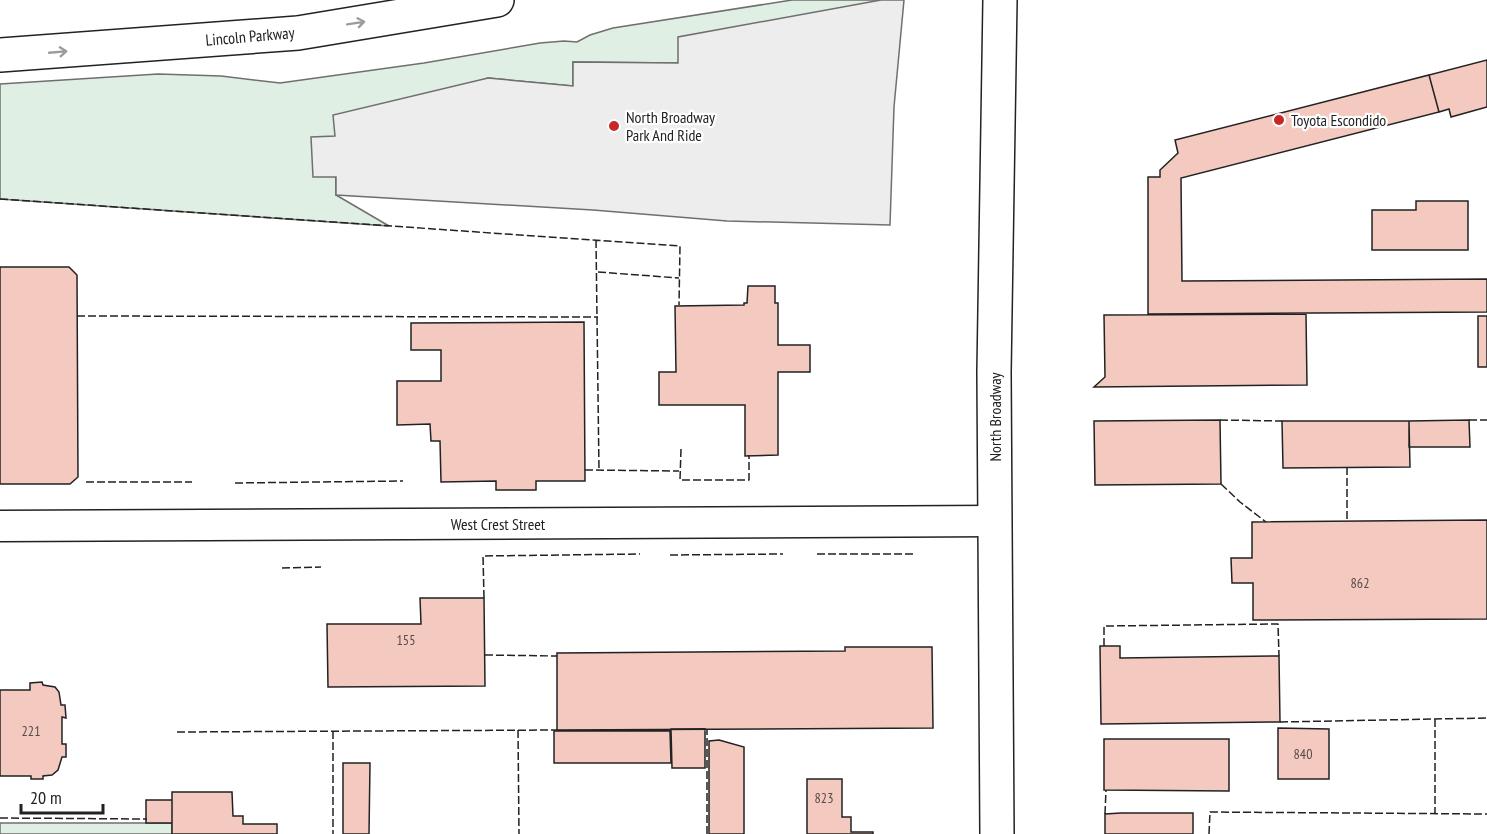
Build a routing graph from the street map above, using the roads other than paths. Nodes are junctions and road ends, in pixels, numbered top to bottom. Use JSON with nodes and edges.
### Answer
{"nodes":[{"id":1,"x":497,"y":0,"type":"edge"},
{"id":2,"x":1000,"y":0,"type":"edge"},
{"id":3,"x":0,"y":55,"type":"edge"},
{"id":4,"x":995,"y":521,"type":"junction"},
{"id":5,"x":0,"y":526,"type":"edge"},
{"id":6,"x":997,"y":834,"type":"edge"}],
"edges":[{"from":3,"to":1,"type":"main road","name":"Lincoln Parkway","one_way":true},
{"from":2,"to":4,"type":"main road","name":"North Broadway"},
{"from":4,"to":5,"type":"street","name":"West Crest Street"},
{"from":4,"to":6,"type":"main road","name":"North Broadway"}]}
